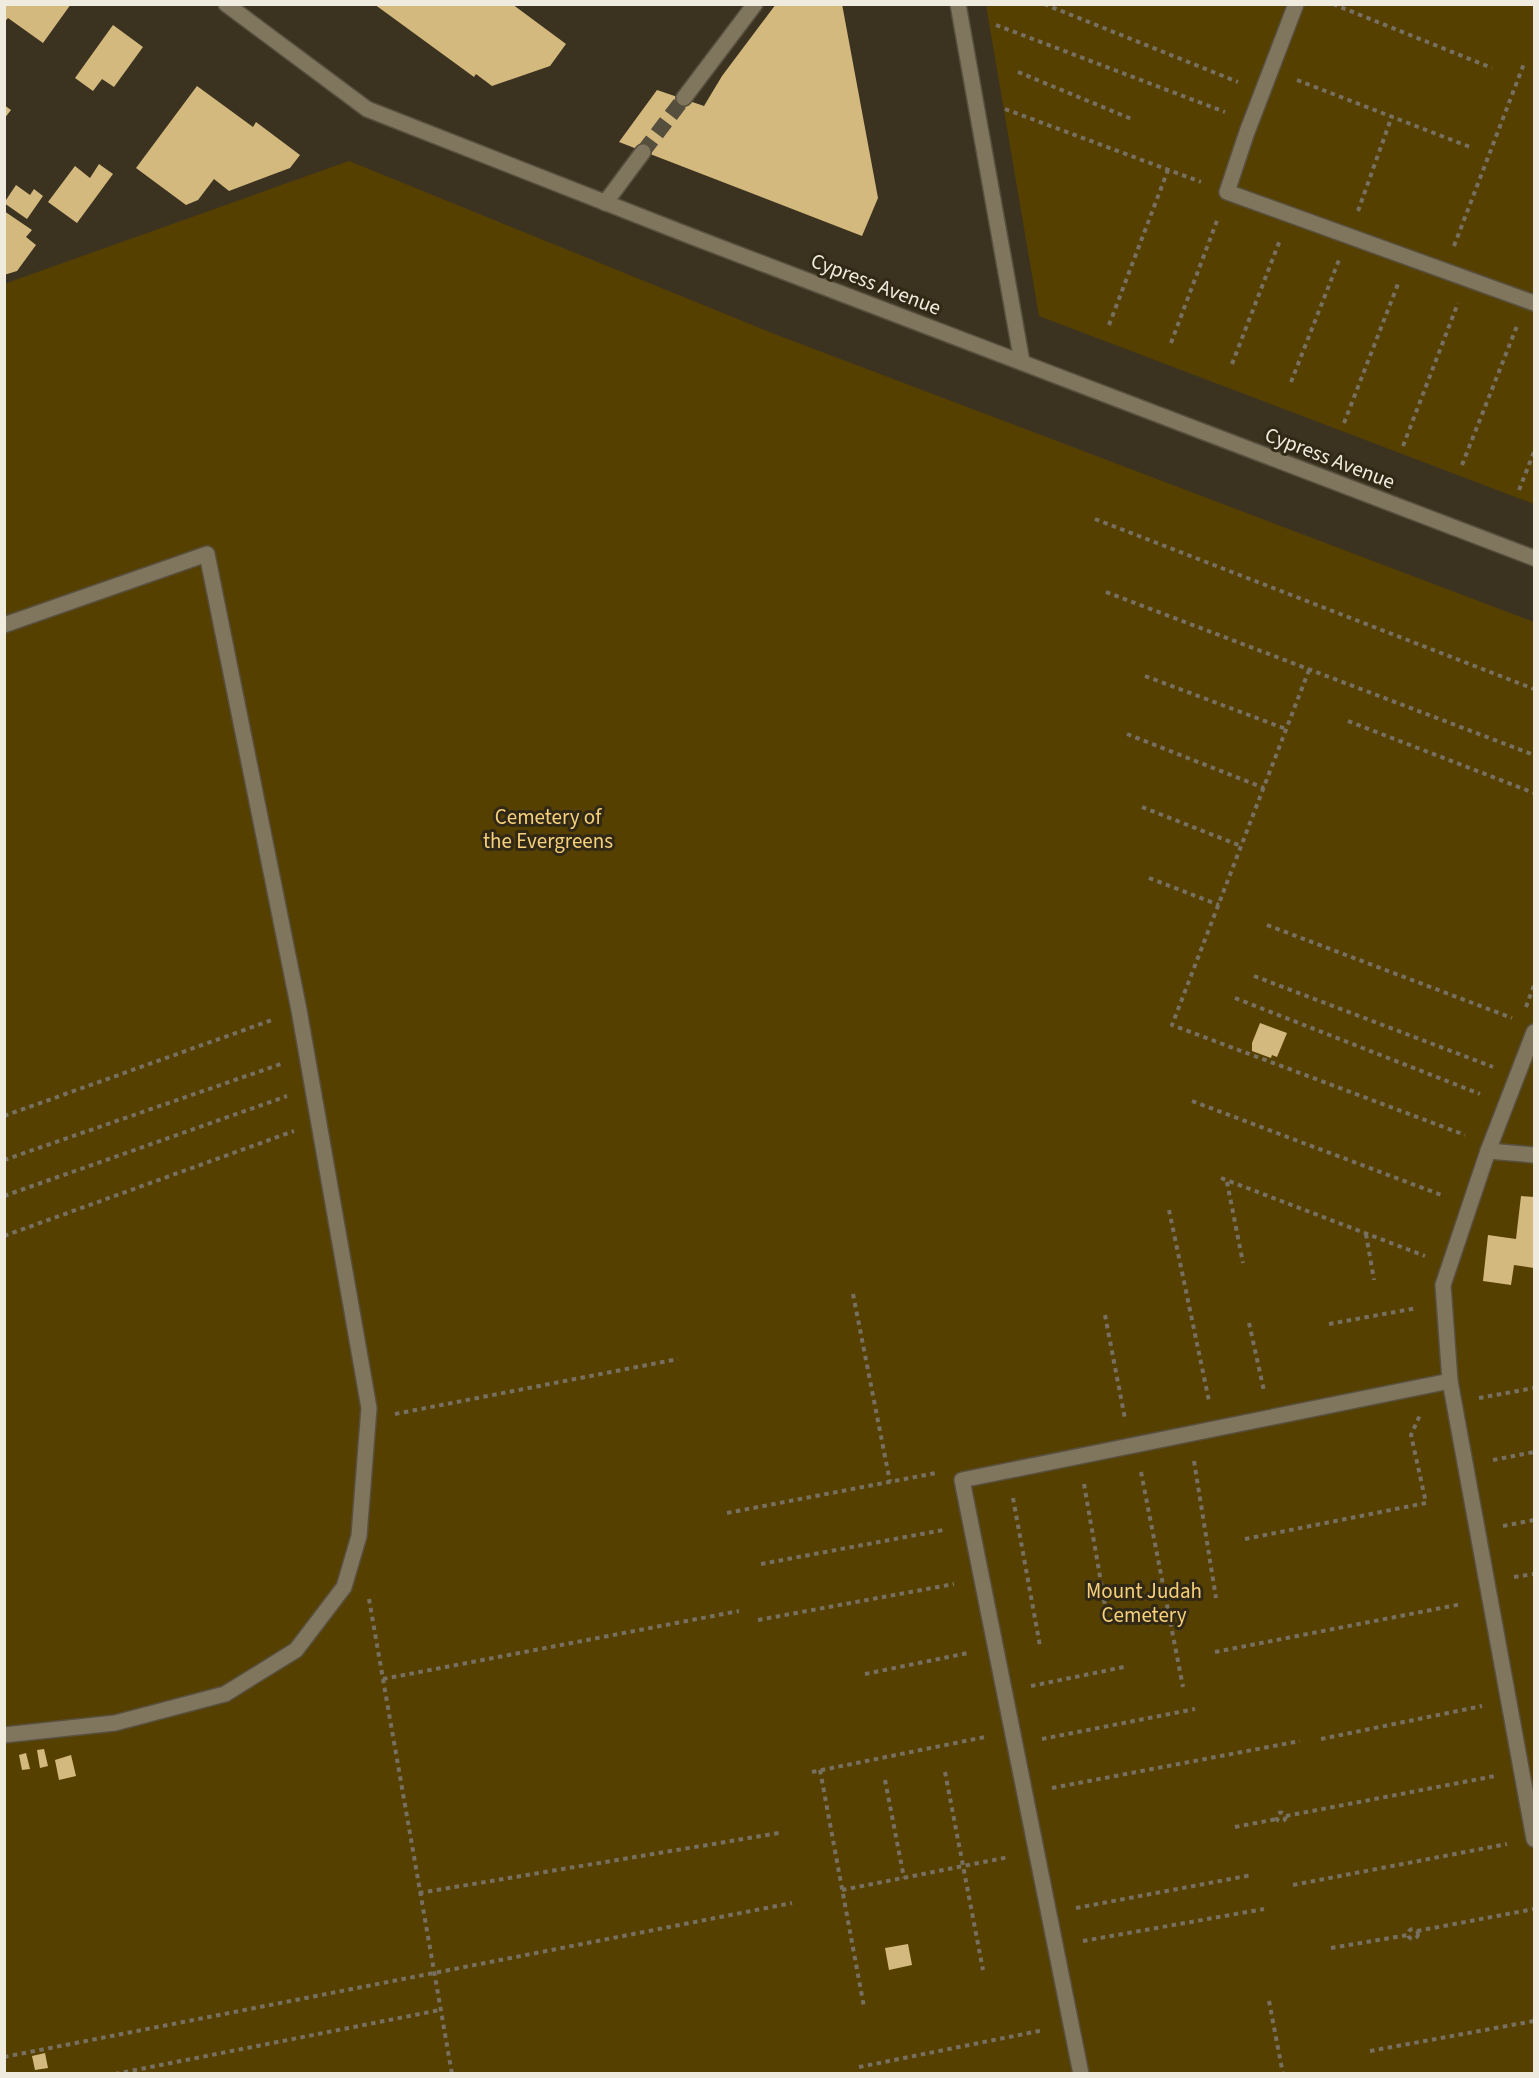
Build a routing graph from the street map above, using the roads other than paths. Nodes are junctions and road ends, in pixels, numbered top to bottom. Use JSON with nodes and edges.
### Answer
{"nodes":[{"id":1,"x":226,"y":4,"type":"edge"},
{"id":2,"x":755,"y":4,"type":"edge"},
{"id":3,"x":958,"y":4,"type":"edge"},
{"id":4,"x":1296,"y":4,"type":"edge"},
{"id":5,"x":684,"y":99,"type":"tunnel mouth"},
{"id":6,"x":644,"y":152,"type":"tunnel mouth"},
{"id":7,"x":605,"y":203,"type":"junction"},
{"id":8,"x":1531,"y":302,"type":"edge"},
{"id":9,"x":1022,"y":362,"type":"junction"},
{"id":10,"x":1534,"y":558,"type":"edge"},
{"id":11,"x":4,"y":625,"type":"edge"},
{"id":12,"x":1534,"y":1032,"type":"edge"},
{"id":13,"x":1488,"y":1151,"type":"junction"},
{"id":14,"x":1534,"y":1155,"type":"edge"},
{"id":15,"x":1442,"y":1383,"type":"junction"},
{"id":16,"x":4,"y":1735,"type":"edge"},
{"id":17,"x":1534,"y":1839,"type":"edge"},
{"id":18,"x":1081,"y":2073,"type":"edge"}],
"edges":[{"from":1,"to":7,"type":"street","name":"Cypress Avenue"},
{"from":2,"to":5,"type":"street"},
{"from":3,"to":9,"type":"street"},
{"from":4,"to":8,"type":"street"},
{"from":6,"to":7,"type":"street"},
{"from":7,"to":9,"type":"street","name":"Cypress Avenue"},
{"from":9,"to":10,"type":"street","name":"Cypress Avenue"},
{"from":11,"to":16,"type":"street"},
{"from":12,"to":13,"type":"street"},
{"from":13,"to":14,"type":"street"},
{"from":13,"to":15,"type":"street"},
{"from":15,"to":17,"type":"street"},
{"from":15,"to":18,"type":"street"}]}
